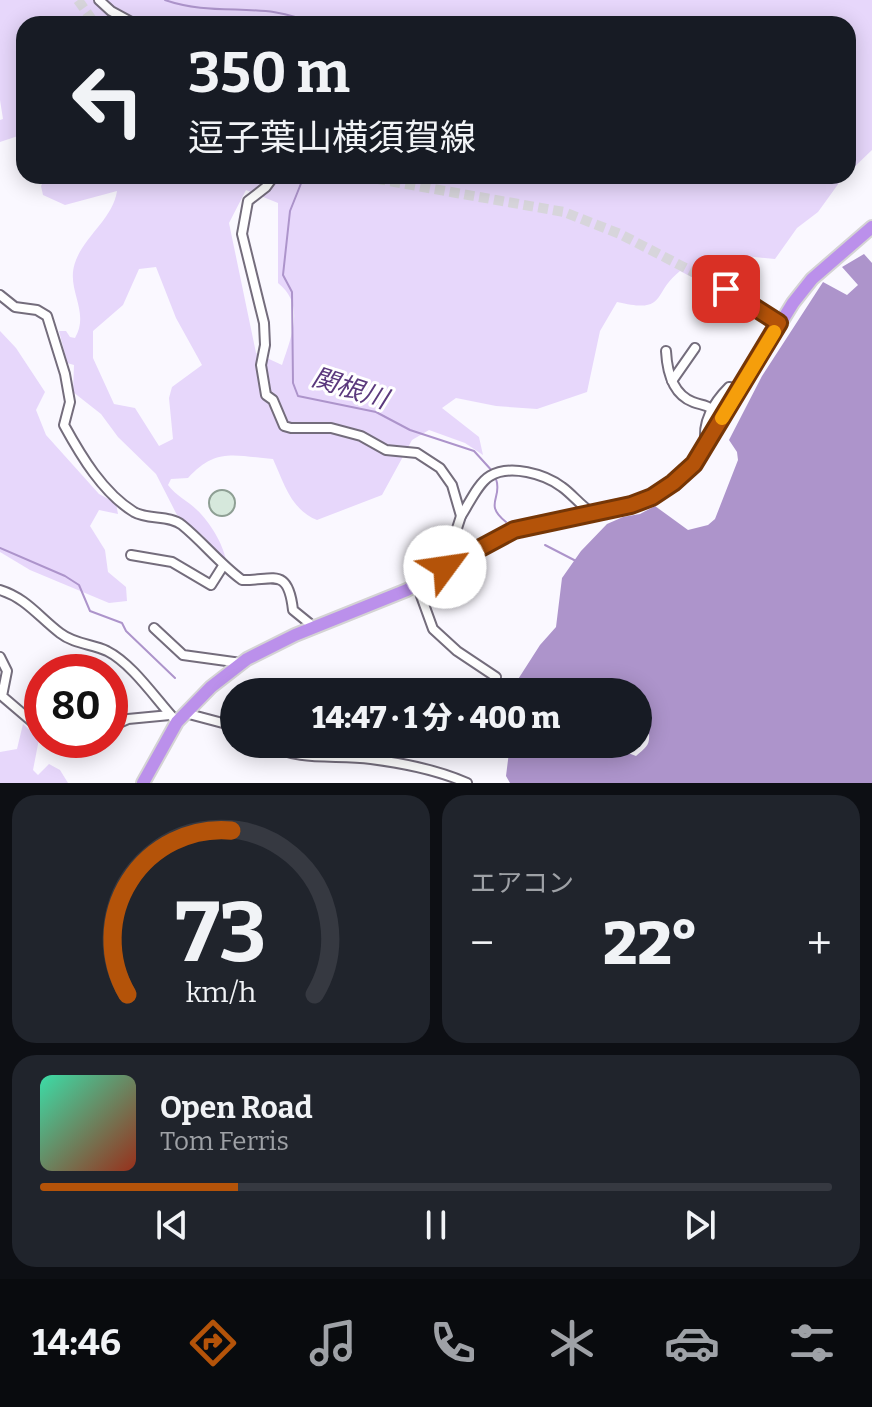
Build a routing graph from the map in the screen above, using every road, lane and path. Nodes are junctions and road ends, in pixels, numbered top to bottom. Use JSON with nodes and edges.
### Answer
{"nodes":[{"id":1,"x":99,"y":0,"type":"edge"},
{"id":2,"x":120,"y":16,"type":"edge"},
{"id":3,"x":268,"y":184,"type":"edge"},
{"id":4,"x":872,"y":227,"type":"edge"},
{"id":5,"x":726,"y":289,"type":"tunnel mouth"},
{"id":6,"x":0,"y":295,"type":"edge"},
{"id":7,"x":779,"y":323,"type":"junction"},
{"id":8,"x":695,"y":348,"type":"dead end"},
{"id":9,"x":666,"y":351,"type":"dead end"},
{"id":10,"x":672,"y":381,"type":"junction"},
{"id":11,"x":739,"y":389,"type":"junction"},
{"id":12,"x":712,"y":409,"type":"junction"},
{"id":13,"x":707,"y":445,"type":"junction"},
{"id":14,"x":591,"y":512,"type":"junction"},
{"id":15,"x":461,"y":516,"type":"junction"},
{"id":16,"x":131,"y":555,"type":"dead end"},
{"id":17,"x":450,"y":564,"type":"junction"},
{"id":18,"x":223,"y":566,"type":"junction"},
{"id":19,"x":417,"y":585,"type":"junction"},
{"id":20,"x":0,"y":590,"type":"edge"},
{"id":21,"x":154,"y":628,"type":"dead end"},
{"id":22,"x":312,"y":629,"type":"junction"},
{"id":23,"x":0,"y":657,"type":"edge"},
{"id":24,"x":241,"y":663,"type":"junction"},
{"id":25,"x":496,"y":677,"type":"dead end"},
{"id":26,"x":24,"y":715,"type":"edge"},
{"id":27,"x":177,"y":717,"type":"junction"},
{"id":28,"x":128,"y":719,"type":"edge"},
{"id":29,"x":220,"y":723,"type":"edge"},
{"id":30,"x":352,"y":758,"type":"edge"},
{"id":31,"x":143,"y":783,"type":"edge"},
{"id":32,"x":467,"y":783,"type":"edge"}],
"edges":[{"from":1,"to":2,"type":"street"},
{"from":3,"to":15,"type":"street"},
{"from":4,"to":7,"type":"highway"},
{"from":5,"to":7,"type":"main road"},
{"from":6,"to":18,"type":"street"},
{"from":7,"to":11,"type":"highway"},
{"from":8,"to":10,"type":"street"},
{"from":9,"to":10,"type":"street"},
{"from":10,"to":12,"type":"street"},
{"from":11,"to":12,"type":"street"},
{"from":11,"to":13,"type":"highway"},
{"from":12,"to":13,"type":"street"},
{"from":13,"to":14,"type":"highway"},
{"from":14,"to":15,"type":"street"},
{"from":14,"to":17,"type":"highway"},
{"from":15,"to":17,"type":"street"},
{"from":16,"to":18,"type":"street"},
{"from":17,"to":19,"type":"highway"},
{"from":18,"to":22,"type":"street"},
{"from":19,"to":22,"type":"highway"},
{"from":19,"to":25,"type":"street"},
{"from":20,"to":27,"type":"street"},
{"from":21,"to":24,"type":"street"},
{"from":22,"to":24,"type":"highway"},
{"from":23,"to":26,"type":"street"},
{"from":24,"to":27,"type":"highway"},
{"from":27,"to":28,"type":"street"},
{"from":27,"to":29,"type":"street"},
{"from":27,"to":31,"type":"highway"},
{"from":30,"to":32,"type":"street"}]}
